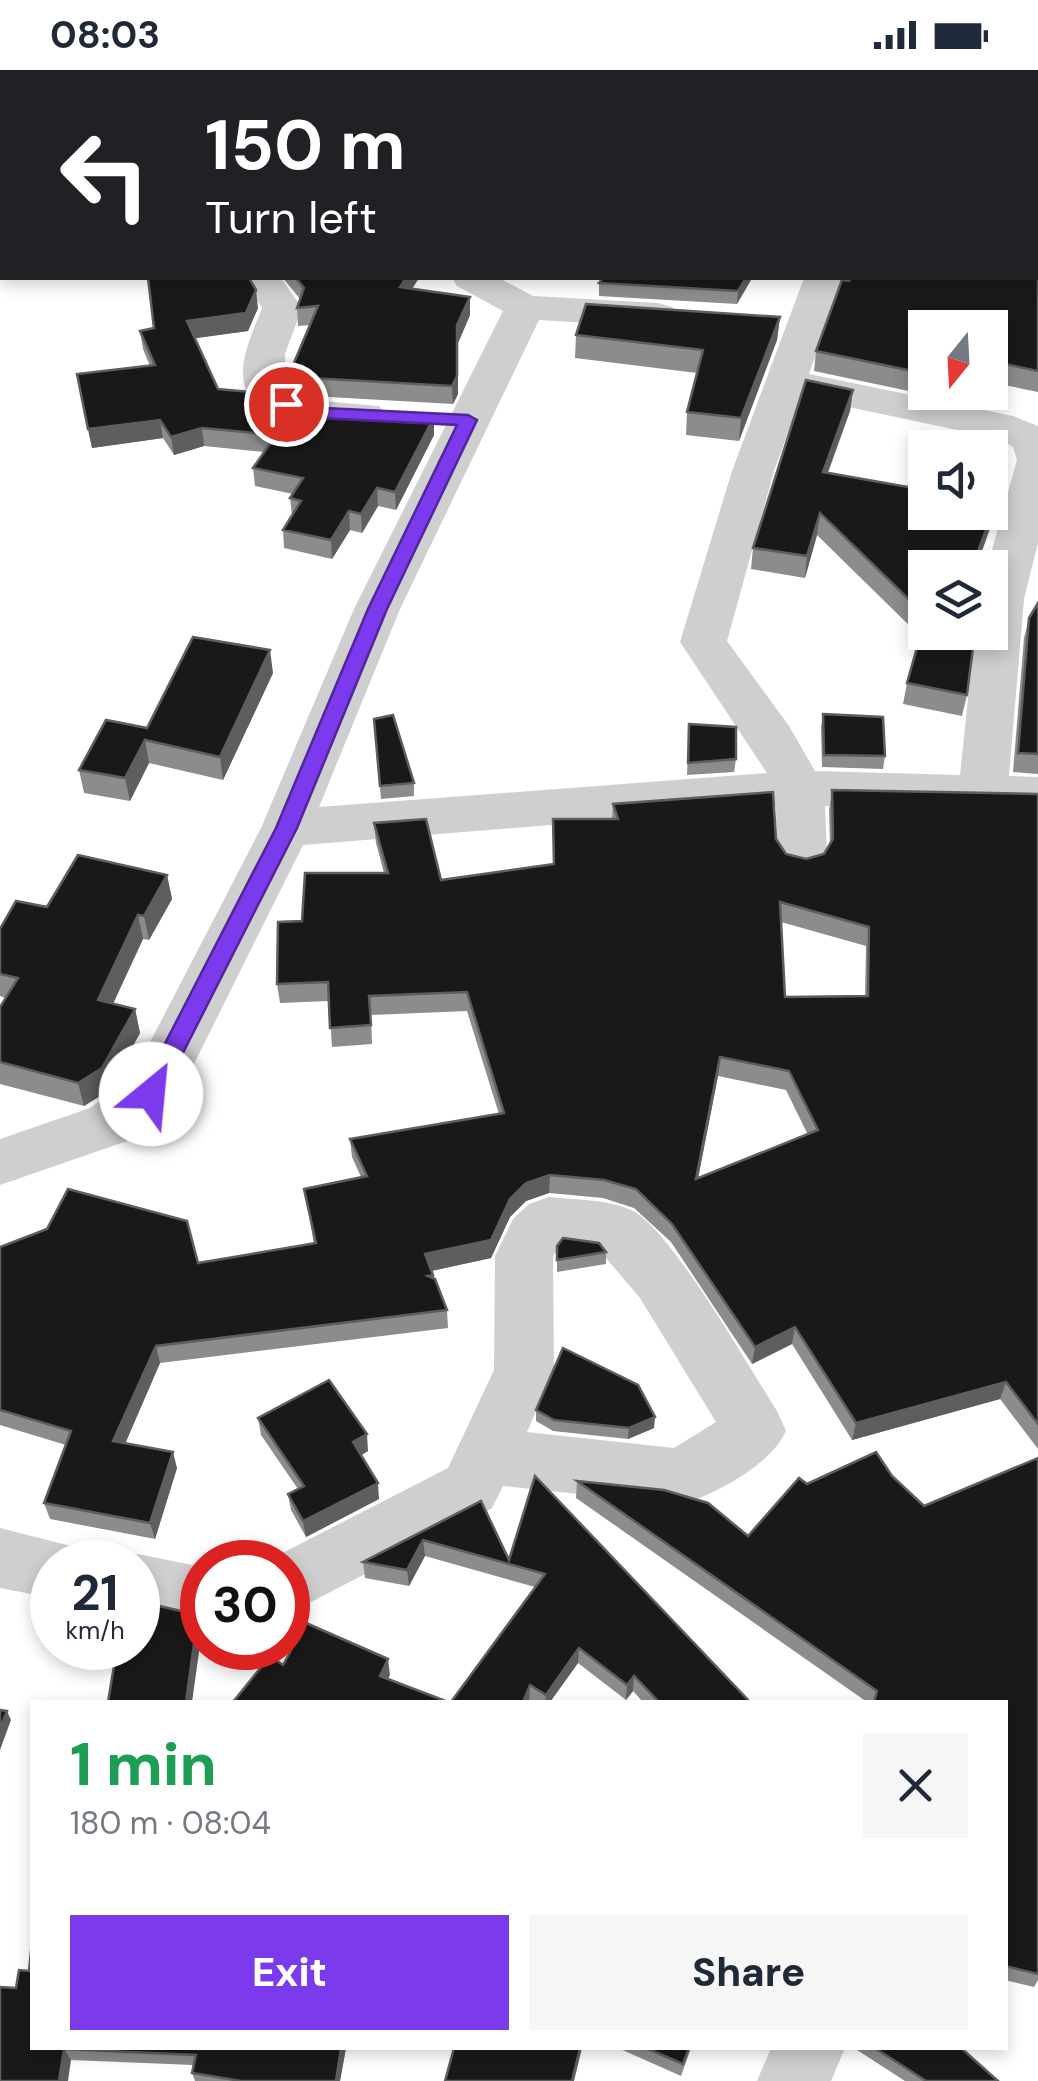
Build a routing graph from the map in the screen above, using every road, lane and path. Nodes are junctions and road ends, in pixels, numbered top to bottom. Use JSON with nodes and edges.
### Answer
{"nodes":[{"id":1,"x":263,"y":280,"type":"edge"},
{"id":2,"x":474,"y":280,"type":"edge"},
{"id":3,"x":822,"y":280,"type":"edge"},
{"id":4,"x":525,"y":307,"type":"junction"},
{"id":5,"x":693,"y":317,"type":"edge"},
{"id":6,"x":783,"y":382,"type":"junction"},
{"id":7,"x":468,"y":420,"type":"junction"},
{"id":8,"x":800,"y":788,"type":"junction"},
{"id":9,"x":983,"y":790,"type":"junction"},
{"id":10,"x":1038,"y":794,"type":"edge"},
{"id":11,"x":286,"y":828,"type":"junction"},
{"id":12,"x":802,"y":856,"type":"edge"},
{"id":13,"x":0,"y":1162,"type":"edge"},
{"id":14,"x":485,"y":1456,"type":"junction"},
{"id":15,"x":0,"y":1558,"type":"edge"},
{"id":16,"x":30,"y":1564,"type":"edge"},
{"id":17,"x":310,"y":1572,"type":"edge"},
{"id":18,"x":807,"y":2050,"type":"edge"},
{"id":19,"x":794,"y":2081,"type":"edge"}],
"edges":[{"from":1,"to":7,"type":"street"},
{"from":2,"to":4,"type":"street"},
{"from":3,"to":6,"type":"street"},
{"from":4,"to":5,"type":"street"},
{"from":4,"to":7,"type":"street"},
{"from":6,"to":8,"type":"street"},
{"from":6,"to":9,"type":"street"},
{"from":7,"to":11,"type":"street"},
{"from":8,"to":9,"type":"street"},
{"from":8,"to":11,"type":"street"},
{"from":8,"to":12,"type":"street"},
{"from":9,"to":10,"type":"street"},
{"from":11,"to":13,"type":"street"},
{"from":14,"to":14,"type":"street"},
{"from":14,"to":17,"type":"street"},
{"from":15,"to":16,"type":"street"},
{"from":18,"to":19,"type":"street"}]}
